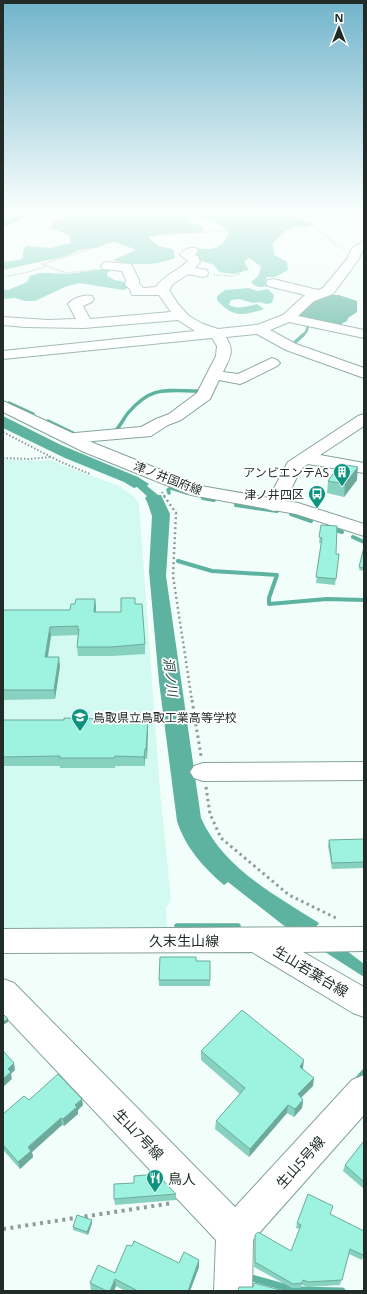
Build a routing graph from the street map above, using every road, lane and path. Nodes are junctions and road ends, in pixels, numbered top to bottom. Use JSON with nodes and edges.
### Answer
{"nodes":[{"id":1,"x":34,"y":270,"type":"edge"},
{"id":2,"x":57,"y":270,"type":"edge"},
{"id":3,"x":90,"y":270,"type":"edge"},
{"id":4,"x":129,"y":270,"type":"edge"},
{"id":5,"x":186,"y":270,"type":"edge"},
{"id":6,"x":188,"y":270,"type":"edge"},
{"id":7,"x":241,"y":270,"type":"edge"},
{"id":8,"x":344,"y":270,"type":"edge"},
{"id":9,"x":202,"y":273,"type":"joint"},
{"id":10,"x":3,"y":277,"type":"edge"},
{"id":11,"x":273,"y":284,"type":"dead end"},
{"id":12,"x":163,"y":291,"type":"junction"},
{"id":13,"x":318,"y":294,"type":"junction"},
{"id":14,"x":87,"y":299,"type":"dead end"},
{"id":15,"x":181,"y":316,"type":"junction"},
{"id":16,"x":288,"y":318,"type":"junction"},
{"id":17,"x":3,"y":321,"type":"edge"},
{"id":18,"x":84,"y":324,"type":"junction"},
{"id":19,"x":59,"y":325,"type":"junction"},
{"id":20,"x":259,"y":329,"type":"junction"},
{"id":21,"x":217,"y":333,"type":"junction"},
{"id":22,"x":364,"y":334,"type":"edge"},
{"id":23,"x":305,"y":336,"type":"junction"},
{"id":24,"x":48,"y":351,"type":"junction"},
{"id":25,"x":309,"y":354,"type":"junction"},
{"id":26,"x":3,"y":356,"type":"edge"},
{"id":27,"x":272,"y":362,"type":"dead end"},
{"id":28,"x":293,"y":366,"type":"dead end"},
{"id":29,"x":364,"y":373,"type":"edge"},
{"id":30,"x":214,"y":375,"type":"junction"},
{"id":31,"x":3,"y":406,"type":"edge"},
{"id":32,"x":364,"y":419,"type":"edge"},
{"id":33,"x":3,"y":432,"type":"edge"},
{"id":34,"x":70,"y":438,"type":"junction"},
{"id":35,"x":52,"y":457,"type":"junction"},
{"id":36,"x":3,"y":458,"type":"edge"},
{"id":37,"x":304,"y":458,"type":"junction"},
{"id":38,"x":364,"y":468,"type":"edge"},
{"id":39,"x":149,"y":472,"type":"junction"},
{"id":40,"x":90,"y":474,"type":"dead end"},
{"id":41,"x":274,"y":505,"type":"junction"},
{"id":42,"x":364,"y":530,"type":"edge"},
{"id":43,"x":203,"y":772,"type":"junction"},
{"id":44,"x":364,"y":772,"type":"edge"},
{"id":45,"x":354,"y":930,"type":"edge"},
{"id":46,"x":258,"y":940,"type":"junction"},
{"id":47,"x":3,"y":941,"type":"edge"},
{"id":48,"x":3,"y":993,"type":"edge"},
{"id":49,"x":364,"y":1002,"type":"edge"},
{"id":50,"x":364,"y":1091,"type":"edge"},
{"id":51,"x":202,"y":1199,"type":"junction"},
{"id":52,"x":3,"y":1229,"type":"edge"},
{"id":53,"x":235,"y":1233,"type":"junction"},
{"id":54,"x":233,"y":1291,"type":"edge"}],
"edges":[{"from":1,"to":10,"type":"path"},
{"from":2,"to":3,"type":"path"},
{"from":4,"to":12,"type":"street"},
{"from":5,"to":12,"type":"street"},
{"from":6,"to":9,"type":"street"},
{"from":7,"to":9,"type":"path"},
{"from":8,"to":13,"type":"street"},
{"from":11,"to":13,"type":"street"},
{"from":12,"to":15,"type":"street"},
{"from":13,"to":16,"type":"street"},
{"from":14,"to":18,"type":"street"},
{"from":15,"to":18,"type":"street"},
{"from":15,"to":21,"type":"street"},
{"from":16,"to":20,"type":"street"},
{"from":16,"to":23,"type":"street"},
{"from":17,"to":19,"type":"street"},
{"from":18,"to":19,"type":"street"},
{"from":19,"to":24,"type":"street"},
{"from":20,"to":21,"type":"street"},
{"from":20,"to":23,"type":"street"},
{"from":21,"to":24,"type":"street"},
{"from":21,"to":30,"type":"street"},
{"from":22,"to":23,"type":"street"},
{"from":23,"to":25,"type":"street"},
{"from":24,"to":26,"type":"street"},
{"from":25,"to":28,"type":"street"},
{"from":25,"to":29,"type":"street"},
{"from":27,"to":30,"type":"street"},
{"from":30,"to":34,"type":"street"},
{"from":31,"to":34,"type":"street","name":"津ノ井国府線"},
{"from":32,"to":37,"type":"street"},
{"from":33,"to":35,"type":"path"},
{"from":34,"to":39,"type":"street","name":"津ノ井国府線"},
{"from":35,"to":36,"type":"path"},
{"from":35,"to":40,"type":"path"},
{"from":37,"to":38,"type":"street"},
{"from":37,"to":41,"type":"street"},
{"from":39,"to":41,"type":"street","name":"津ノ井国府線"},
{"from":39,"to":43,"type":"path"},
{"from":41,"to":42,"type":"street","name":"津ノ井国府線"},
{"from":43,"to":44,"type":"street"},
{"from":43,"to":45,"type":"path"},
{"from":45,"to":46,"type":"street","name":"久末生山線"},
{"from":46,"to":47,"type":"street","name":"久末生山線"},
{"from":46,"to":49,"type":"street","name":"生山若葉台線"},
{"from":48,"to":51,"type":"street","name":"生山7号線"},
{"from":50,"to":53,"type":"street","name":"生山5号線"},
{"from":51,"to":52,"type":"path"},
{"from":51,"to":53,"type":"street","name":"生山7号線"},
{"from":53,"to":54,"type":"street"}]}
